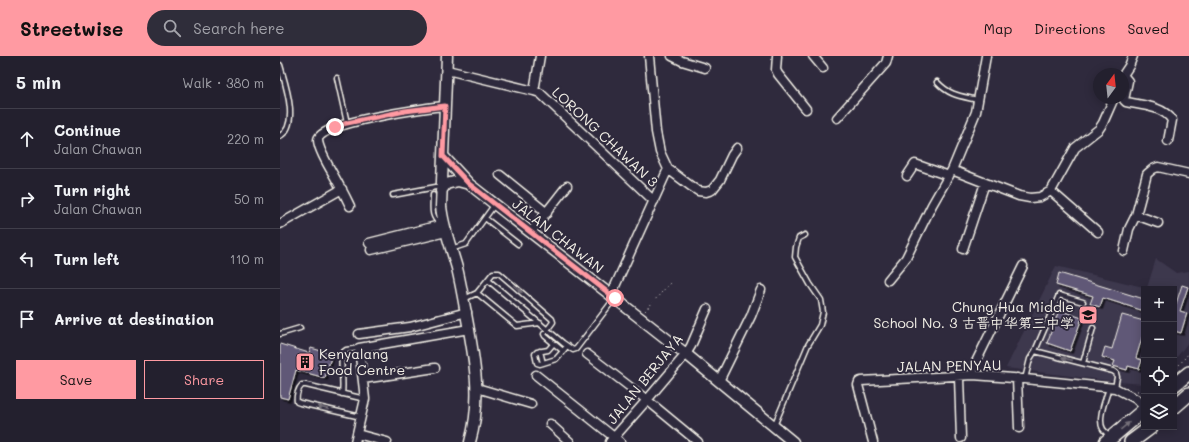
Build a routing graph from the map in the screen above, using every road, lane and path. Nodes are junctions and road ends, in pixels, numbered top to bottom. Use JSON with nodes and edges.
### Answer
{"nodes":[{"id":1,"x":447,"y":56,"type":"edge"},
{"id":2,"x":540,"y":56,"type":"edge"},
{"id":3,"x":649,"y":56,"type":"edge"},
{"id":4,"x":672,"y":56,"type":"edge"},
{"id":5,"x":777,"y":56,"type":"edge"},
{"id":6,"x":813,"y":56,"type":"edge"},
{"id":7,"x":888,"y":56,"type":"edge"},
{"id":8,"x":986,"y":56,"type":"edge"},
{"id":9,"x":1133,"y":56,"type":"edge"},
{"id":10,"x":280,"y":66,"type":"edge"},
{"id":11,"x":705,"y":68,"type":"dead end"},
{"id":12,"x":823,"y":68,"type":"dead end"},
{"id":13,"x":1128,"y":68,"type":"edge"},
{"id":14,"x":447,"y":70,"type":"junction"},
{"id":15,"x":337,"y":78,"type":"dead end"},
{"id":16,"x":937,"y":82,"type":"dead end"},
{"id":17,"x":534,"y":90,"type":"junction"},
{"id":18,"x":979,"y":100,"type":"junction"},
{"id":19,"x":1129,"y":103,"type":"edge"},
{"id":20,"x":1111,"y":104,"type":"edge"},
{"id":21,"x":445,"y":106,"type":"junction"},
{"id":22,"x":806,"y":109,"type":"dead end"},
{"id":23,"x":837,"y":118,"type":"dead end"},
{"id":24,"x":347,"y":123,"type":"junction"},
{"id":25,"x":280,"y":136,"type":"edge"},
{"id":26,"x":1168,"y":141,"type":"dead end"},
{"id":27,"x":737,"y":148,"type":"dead end"},
{"id":28,"x":443,"y":156,"type":"junction"},
{"id":29,"x":668,"y":169,"type":"junction"},
{"id":30,"x":950,"y":173,"type":"junction"},
{"id":31,"x":500,"y":174,"type":"dead end"},
{"id":32,"x":1189,"y":174,"type":"edge"},
{"id":33,"x":906,"y":176,"type":"dead end"},
{"id":34,"x":985,"y":183,"type":"junction"},
{"id":35,"x":469,"y":184,"type":"junction"},
{"id":36,"x":567,"y":186,"type":"dead end"},
{"id":37,"x":342,"y":189,"type":"junction"},
{"id":38,"x":439,"y":190,"type":"junction"},
{"id":39,"x":1051,"y":191,"type":"junction"},
{"id":40,"x":393,"y":195,"type":"dead end"},
{"id":41,"x":654,"y":200,"type":"junction"},
{"id":42,"x":495,"y":204,"type":"junction"},
{"id":43,"x":350,"y":206,"type":"dead end"},
{"id":44,"x":547,"y":213,"type":"junction"},
{"id":45,"x":1136,"y":215,"type":"junction"},
{"id":46,"x":485,"y":218,"type":"junction"},
{"id":47,"x":1158,"y":223,"type":"dead end"},
{"id":48,"x":280,"y":224,"type":"edge"},
{"id":49,"x":443,"y":227,"type":"junction"},
{"id":50,"x":531,"y":232,"type":"junction"},
{"id":51,"x":1098,"y":232,"type":"dead end"},
{"id":52,"x":805,"y":235,"type":"dead end"},
{"id":53,"x":518,"y":244,"type":"dead end"},
{"id":54,"x":370,"y":247,"type":"dead end"},
{"id":55,"x":451,"y":249,"type":"junction"},
{"id":56,"x":964,"y":249,"type":"dead end"},
{"id":57,"x":1124,"y":251,"type":"dead end"},
{"id":58,"x":1023,"y":266,"type":"dead end"},
{"id":59,"x":488,"y":280,"type":"junction"},
{"id":60,"x":888,"y":280,"type":"dead end"},
{"id":61,"x":670,"y":283,"type":"dead end"},
{"id":62,"x":761,"y":290,"type":"dead end"},
{"id":63,"x":476,"y":293,"type":"junction"},
{"id":64,"x":613,"y":297,"type":"junction"},
{"id":65,"x":464,"y":299,"type":"junction"},
{"id":66,"x":1083,"y":302,"type":"dead end"},
{"id":67,"x":707,"y":309,"type":"dead end"},
{"id":68,"x":467,"y":312,"type":"junction"},
{"id":69,"x":639,"y":318,"type":"junction"},
{"id":70,"x":540,"y":323,"type":"junction"},
{"id":71,"x":300,"y":328,"type":"dead end"},
{"id":72,"x":1093,"y":328,"type":"dead end"},
{"id":73,"x":469,"y":329,"type":"junction"},
{"id":74,"x":547,"y":329,"type":"junction"},
{"id":75,"x":280,"y":334,"type":"edge"},
{"id":76,"x":359,"y":334,"type":"dead end"},
{"id":77,"x":554,"y":343,"type":"junction"},
{"id":78,"x":567,"y":346,"type":"junction"},
{"id":79,"x":359,"y":348,"type":"junction"},
{"id":80,"x":563,"y":351,"type":"junction"},
{"id":81,"x":1035,"y":351,"type":"junction"},
{"id":82,"x":588,"y":354,"type":"dead end"},
{"id":83,"x":686,"y":354,"type":"junction"},
{"id":84,"x":1189,"y":354,"type":"edge"},
{"id":85,"x":1083,"y":363,"type":"junction"},
{"id":86,"x":435,"y":368,"type":"dead end"},
{"id":87,"x":1177,"y":368,"type":"edge"},
{"id":88,"x":1189,"y":373,"type":"edge"},
{"id":89,"x":536,"y":375,"type":"dead end"},
{"id":90,"x":973,"y":375,"type":"junction"},
{"id":91,"x":960,"y":377,"type":"junction"},
{"id":92,"x":1021,"y":379,"type":"junction"},
{"id":93,"x":363,"y":380,"type":"junction"},
{"id":94,"x":719,"y":381,"type":"junction"},
{"id":95,"x":1177,"y":383,"type":"edge"},
{"id":96,"x":477,"y":388,"type":"junction"},
{"id":97,"x":1112,"y":388,"type":"junction"},
{"id":98,"x":342,"y":394,"type":"junction"},
{"id":99,"x":1189,"y":394,"type":"edge"},
{"id":100,"x":365,"y":399,"type":"junction"},
{"id":101,"x":647,"y":400,"type":"junction"},
{"id":102,"x":531,"y":404,"type":"dead end"},
{"id":103,"x":1177,"y":404,"type":"edge"},
{"id":104,"x":1141,"y":405,"type":"edge"},
{"id":105,"x":1141,"y":411,"type":"edge"},
{"id":106,"x":361,"y":417,"type":"junction"},
{"id":107,"x":550,"y":424,"type":"dead end"},
{"id":108,"x":774,"y":427,"type":"junction"},
{"id":109,"x":1019,"y":428,"type":"dead end"},
{"id":110,"x":1146,"y":430,"type":"edge"},
{"id":111,"x":356,"y":438,"type":"edge"},
{"id":112,"x":960,"y":438,"type":"dead end"},
{"id":113,"x":615,"y":440,"type":"edge"},
{"id":114,"x":1108,"y":440,"type":"edge"},
{"id":115,"x":387,"y":442,"type":"edge"},
{"id":116,"x":470,"y":442,"type":"edge"},
{"id":117,"x":570,"y":442,"type":"edge"},
{"id":118,"x":698,"y":442,"type":"edge"},
{"id":119,"x":793,"y":442,"type":"edge"},
{"id":120,"x":873,"y":442,"type":"edge"},
{"id":121,"x":1131,"y":442,"type":"edge"}],
"edges":[{"from":1,"to":14,"type":"street"},
{"from":2,"to":17,"type":"street"},
{"from":3,"to":29,"type":"street"},
{"from":4,"to":11,"type":"street"},
{"from":5,"to":22,"type":"street"},
{"from":6,"to":12,"type":"street"},
{"from":7,"to":23,"type":"street"},
{"from":8,"to":18,"type":"street"},
{"from":9,"to":13,"type":"street"},
{"from":10,"to":25,"type":"lane"},
{"from":14,"to":17,"type":"street","name":"LORONG CHAWAN 3"},
{"from":14,"to":21,"type":"street"},
{"from":15,"to":24,"type":"lane"},
{"from":16,"to":18,"type":"lane"},
{"from":17,"to":41,"type":"street","name":"LORONG CHAWAN 3"},
{"from":18,"to":30,"type":"street"},
{"from":19,"to":26,"type":"street"},
{"from":20,"to":39,"type":"street"},
{"from":21,"to":24,"type":"street"},
{"from":21,"to":28,"type":"street"},
{"from":24,"to":37,"type":"street"},
{"from":27,"to":29,"type":"street"},
{"from":28,"to":35,"type":"street","name":"JALAN CHAWAN"},
{"from":28,"to":38,"type":"street"},
{"from":29,"to":41,"type":"street"},
{"from":30,"to":33,"type":"street"},
{"from":30,"to":34,"type":"street"},
{"from":30,"to":60,"type":"street"},
{"from":31,"to":44,"type":"street"},
{"from":32,"to":45,"type":"street"},
{"from":34,"to":39,"type":"street"},
{"from":34,"to":56,"type":"street"},
{"from":35,"to":38,"type":"street"},
{"from":35,"to":42,"type":"street","name":"JALAN CHAWAN"},
{"from":36,"to":44,"type":"street"},
{"from":37,"to":43,"type":"street"},
{"from":37,"to":48,"type":"street"},
{"from":38,"to":40,"type":"lane"},
{"from":38,"to":49,"type":"street"},
{"from":39,"to":51,"type":"street"},
{"from":41,"to":64,"type":"street"},
{"from":42,"to":46,"type":"lane"},
{"from":42,"to":50,"type":"street","name":"JALAN CHAWAN"},
{"from":44,"to":50,"type":"street"},
{"from":45,"to":47,"type":"street"},
{"from":45,"to":57,"type":"street"},
{"from":46,"to":53,"type":"lane"},
{"from":46,"to":55,"type":"lane"},
{"from":49,"to":54,"type":"street"},
{"from":49,"to":55,"type":"street"},
{"from":50,"to":64,"type":"street","name":"JALAN CHAWAN"},
{"from":52,"to":108,"type":"lane"},
{"from":55,"to":65,"type":"street"},
{"from":58,"to":90,"type":"street"},
{"from":59,"to":63,"type":"lane"},
{"from":59,"to":70,"type":"lane"},
{"from":59,"to":74,"type":"lane","one_way":true},
{"from":61,"to":69,"type":"path"},
{"from":62,"to":94,"type":"street"},
{"from":63,"to":65,"type":"lane"},
{"from":63,"to":70,"type":"lane"},
{"from":64,"to":69,"type":"street","name":"JALAN CHAWAN"},
{"from":64,"to":78,"type":"lane"},
{"from":65,"to":68,"type":"street"},
{"from":66,"to":81,"type":"lane"},
{"from":67,"to":83,"type":"street","name":"JALAN BERJAYA"},
{"from":68,"to":73,"type":"street"},
{"from":68,"to":76,"type":"street"},
{"from":69,"to":83,"type":"street","name":"JALAN CHAWAN"},
{"from":70,"to":74,"type":"lane"},
{"from":71,"to":75,"type":"lane"},
{"from":72,"to":85,"type":"lane"},
{"from":73,"to":79,"type":"street"},
{"from":73,"to":96,"type":"street"},
{"from":74,"to":77,"type":"lane"},
{"from":74,"to":78,"type":"lane"},
{"from":77,"to":80,"type":"lane"},
{"from":77,"to":80,"type":"lane"},
{"from":78,"to":80,"type":"lane"},
{"from":79,"to":93,"type":"street"},
{"from":79,"to":98,"type":"lane"},
{"from":85,"to":81,"type":"lane","one_way":true},
{"from":81,"to":92,"type":"lane"},
{"from":82,"to":101,"type":"street"},
{"from":83,"to":94,"type":"street","name":"JALAN CHAWAN"},
{"from":83,"to":101,"type":"street","name":"JALAN BERJAYA"},
{"from":84,"to":87,"type":"path"},
{"from":85,"to":97,"type":"lane"},
{"from":86,"to":93,"type":"street"},
{"from":88,"to":95,"type":"highway"},
{"from":89,"to":113,"type":"street"},
{"from":90,"to":91,"type":"street","name":"JALAN PENYAU"},
{"from":90,"to":92,"type":"street","name":"JALAN PENYAU"},
{"from":91,"to":112,"type":"street"},
{"from":91,"to":120,"type":"street","name":"JALAN PENYAU"},
{"from":92,"to":97,"type":"street","name":"JALAN PENYAU"},
{"from":92,"to":109,"type":"street"},
{"from":93,"to":100,"type":"street"},
{"from":94,"to":108,"type":"street","name":"JALAN CHAWAN"},
{"from":96,"to":102,"type":"street"},
{"from":96,"to":116,"type":"street"},
{"from":97,"to":104,"type":"street","name":"JALAN PENYAU"},
{"from":97,"to":114,"type":"lane"},
{"from":98,"to":100,"type":"lane"},
{"from":106,"to":98,"type":"lane","one_way":true},
{"from":99,"to":103,"type":"highway"},
{"from":100,"to":106,"type":"street"},
{"from":101,"to":113,"type":"street","name":"JALAN BERJAYA"},
{"from":101,"to":118,"type":"street"},
{"from":114,"to":105,"type":"highway","one_way":true},
{"from":106,"to":111,"type":"street"},
{"from":107,"to":117,"type":"street"},
{"from":108,"to":119,"type":"street","name":"JALAN CHAWAN"},
{"from":110,"to":121,"type":"highway"},
{"from":111,"to":115,"type":"street"}]}
